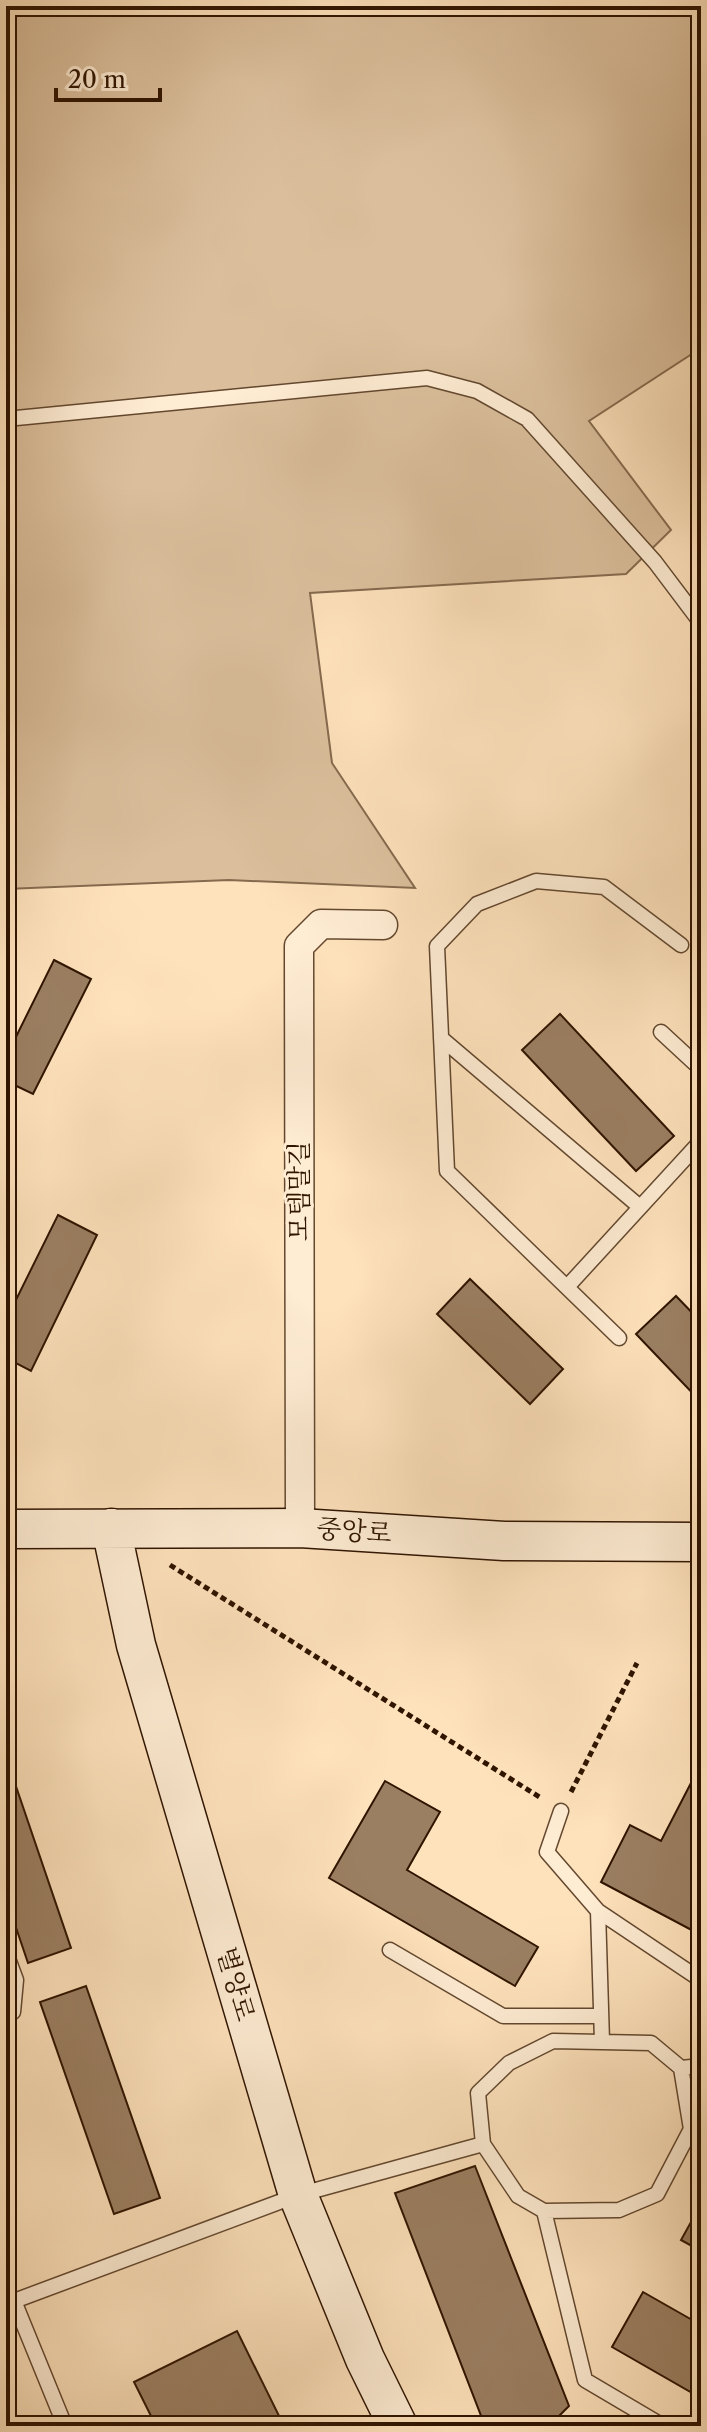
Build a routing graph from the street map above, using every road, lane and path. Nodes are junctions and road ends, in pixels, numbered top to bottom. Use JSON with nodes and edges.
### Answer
{"nodes":[{"id":1,"x":6,"y":419,"type":"edge"},
{"id":2,"x":701,"y":623,"type":"edge"},
{"id":3,"x":383,"y":925,"type":"dead end"},
{"id":4,"x":681,"y":945,"type":"dead end"},
{"id":5,"x":661,"y":1032,"type":"dead end"},
{"id":6,"x":441,"y":1038,"type":"junction"},
{"id":7,"x":701,"y":1069,"type":"edge"},
{"id":8,"x":701,"y":1141,"type":"edge"},
{"id":9,"x":640,"y":1207,"type":"junction"},
{"id":10,"x":567,"y":1287,"type":"junction"},
{"id":11,"x":619,"y":1338,"type":"dead end"},
{"id":12,"x":111,"y":1528,"type":"junction"},
{"id":13,"x":300,"y":1528,"type":"junction"},
{"id":14,"x":6,"y":1529,"type":"edge"},
{"id":15,"x":701,"y":1542,"type":"edge"},
{"id":16,"x":166,"y":1563,"type":"dead end"},
{"id":17,"x":637,"y":1663,"type":"dead end"},
{"id":18,"x":561,"y":1811,"type":"junction"},
{"id":19,"x":598,"y":1911,"type":"junction"},
{"id":20,"x":390,"y":1950,"type":"dead end"},
{"id":21,"x":6,"y":1953,"type":"edge"},
{"id":22,"x":701,"y":1980,"type":"edge"},
{"id":23,"x":13,"y":2012,"type":"dead end"},
{"id":24,"x":601,"y":2016,"type":"junction"},
{"id":25,"x":602,"y":2041,"type":"junction"},
{"id":26,"x":701,"y":2066,"type":"edge"},
{"id":27,"x":681,"y":2068,"type":"junction"},
{"id":28,"x":483,"y":2144,"type":"junction"},
{"id":29,"x":298,"y":2195,"type":"junction"},
{"id":30,"x":544,"y":2211,"type":"junction"},
{"id":31,"x":10,"y":2302,"type":"edge"},
{"id":32,"x":65,"y":2426,"type":"edge"},
{"id":33,"x":398,"y":2426,"type":"edge"},
{"id":34,"x":663,"y":2426,"type":"edge"}],
"edges":[{"from":1,"to":2,"type":"lane"},
{"from":3,"to":13,"type":"street","name":"모템말길"},
{"from":4,"to":6,"type":"lane"},
{"from":5,"to":7,"type":"lane"},
{"from":6,"to":9,"type":"lane"},
{"from":6,"to":10,"type":"lane"},
{"from":8,"to":9,"type":"lane"},
{"from":9,"to":10,"type":"lane"},
{"from":10,"to":11,"type":"lane"},
{"from":12,"to":13,"type":"street","name":"중앙로"},
{"from":12,"to":14,"type":"street","name":"중앙로"},
{"from":12,"to":29,"type":"street","name":"별양로"},
{"from":13,"to":15,"type":"street","name":"중앙로"},
{"from":16,"to":18,"type":"path"},
{"from":17,"to":18,"type":"path"},
{"from":18,"to":19,"type":"lane"},
{"from":19,"to":22,"type":"lane"},
{"from":19,"to":24,"type":"lane"},
{"from":20,"to":24,"type":"lane"},
{"from":21,"to":23,"type":"lane"},
{"from":24,"to":25,"type":"lane"},
{"from":25,"to":27,"type":"lane"},
{"from":25,"to":28,"type":"lane"},
{"from":26,"to":27,"type":"lane"},
{"from":27,"to":30,"type":"lane"},
{"from":28,"to":29,"type":"lane"},
{"from":28,"to":30,"type":"lane"},
{"from":29,"to":31,"type":"lane"},
{"from":29,"to":33,"type":"street","name":"별양로"},
{"from":30,"to":34,"type":"lane"},
{"from":31,"to":32,"type":"lane"}]}
